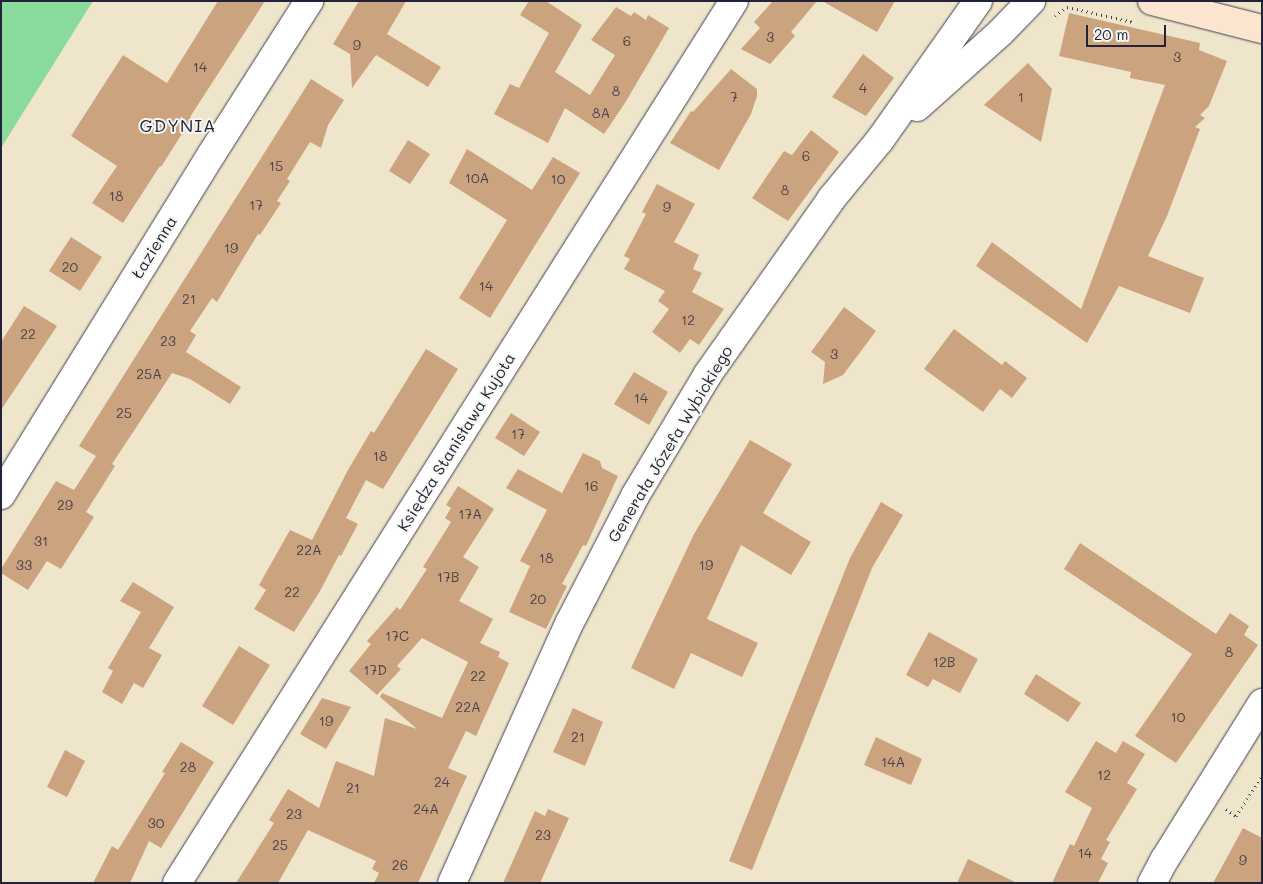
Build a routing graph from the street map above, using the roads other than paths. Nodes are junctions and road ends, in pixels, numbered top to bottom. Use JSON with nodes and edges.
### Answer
{"nodes":[{"id":1,"x":309,"y":1,"type":"edge"},
{"id":2,"x":734,"y":1,"type":"edge"},
{"id":3,"x":978,"y":1,"type":"edge"},
{"id":4,"x":1023,"y":9,"type":"edge"},
{"id":5,"x":1145,"y":12,"type":"edge"},
{"id":6,"x":1262,"y":28,"type":"edge"},
{"id":7,"x":880,"y":140,"type":"junction"},
{"id":8,"x":1,"y":495,"type":"edge"},
{"id":9,"x":1262,"y":703,"type":"edge"},
{"id":10,"x":177,"y":883,"type":"edge"},
{"id":11,"x":452,"y":883,"type":"edge"},
{"id":12,"x":1152,"y":883,"type":"edge"}],
"edges":[{"from":1,"to":8,"type":"street","name":"Łazienna"},
{"from":2,"to":10,"type":"street","name":"Księdza Stanisława Kujota"},
{"from":3,"to":7,"type":"street","name":"Generała Józefa Wybickiego"},
{"from":4,"to":7,"type":"street","name":"Generała Józefa Wybickiego"},
{"from":5,"to":6,"type":"main road"},
{"from":7,"to":11,"type":"street","name":"Generała Józefa Wybickiego"},
{"from":9,"to":12,"type":"street"}]}
